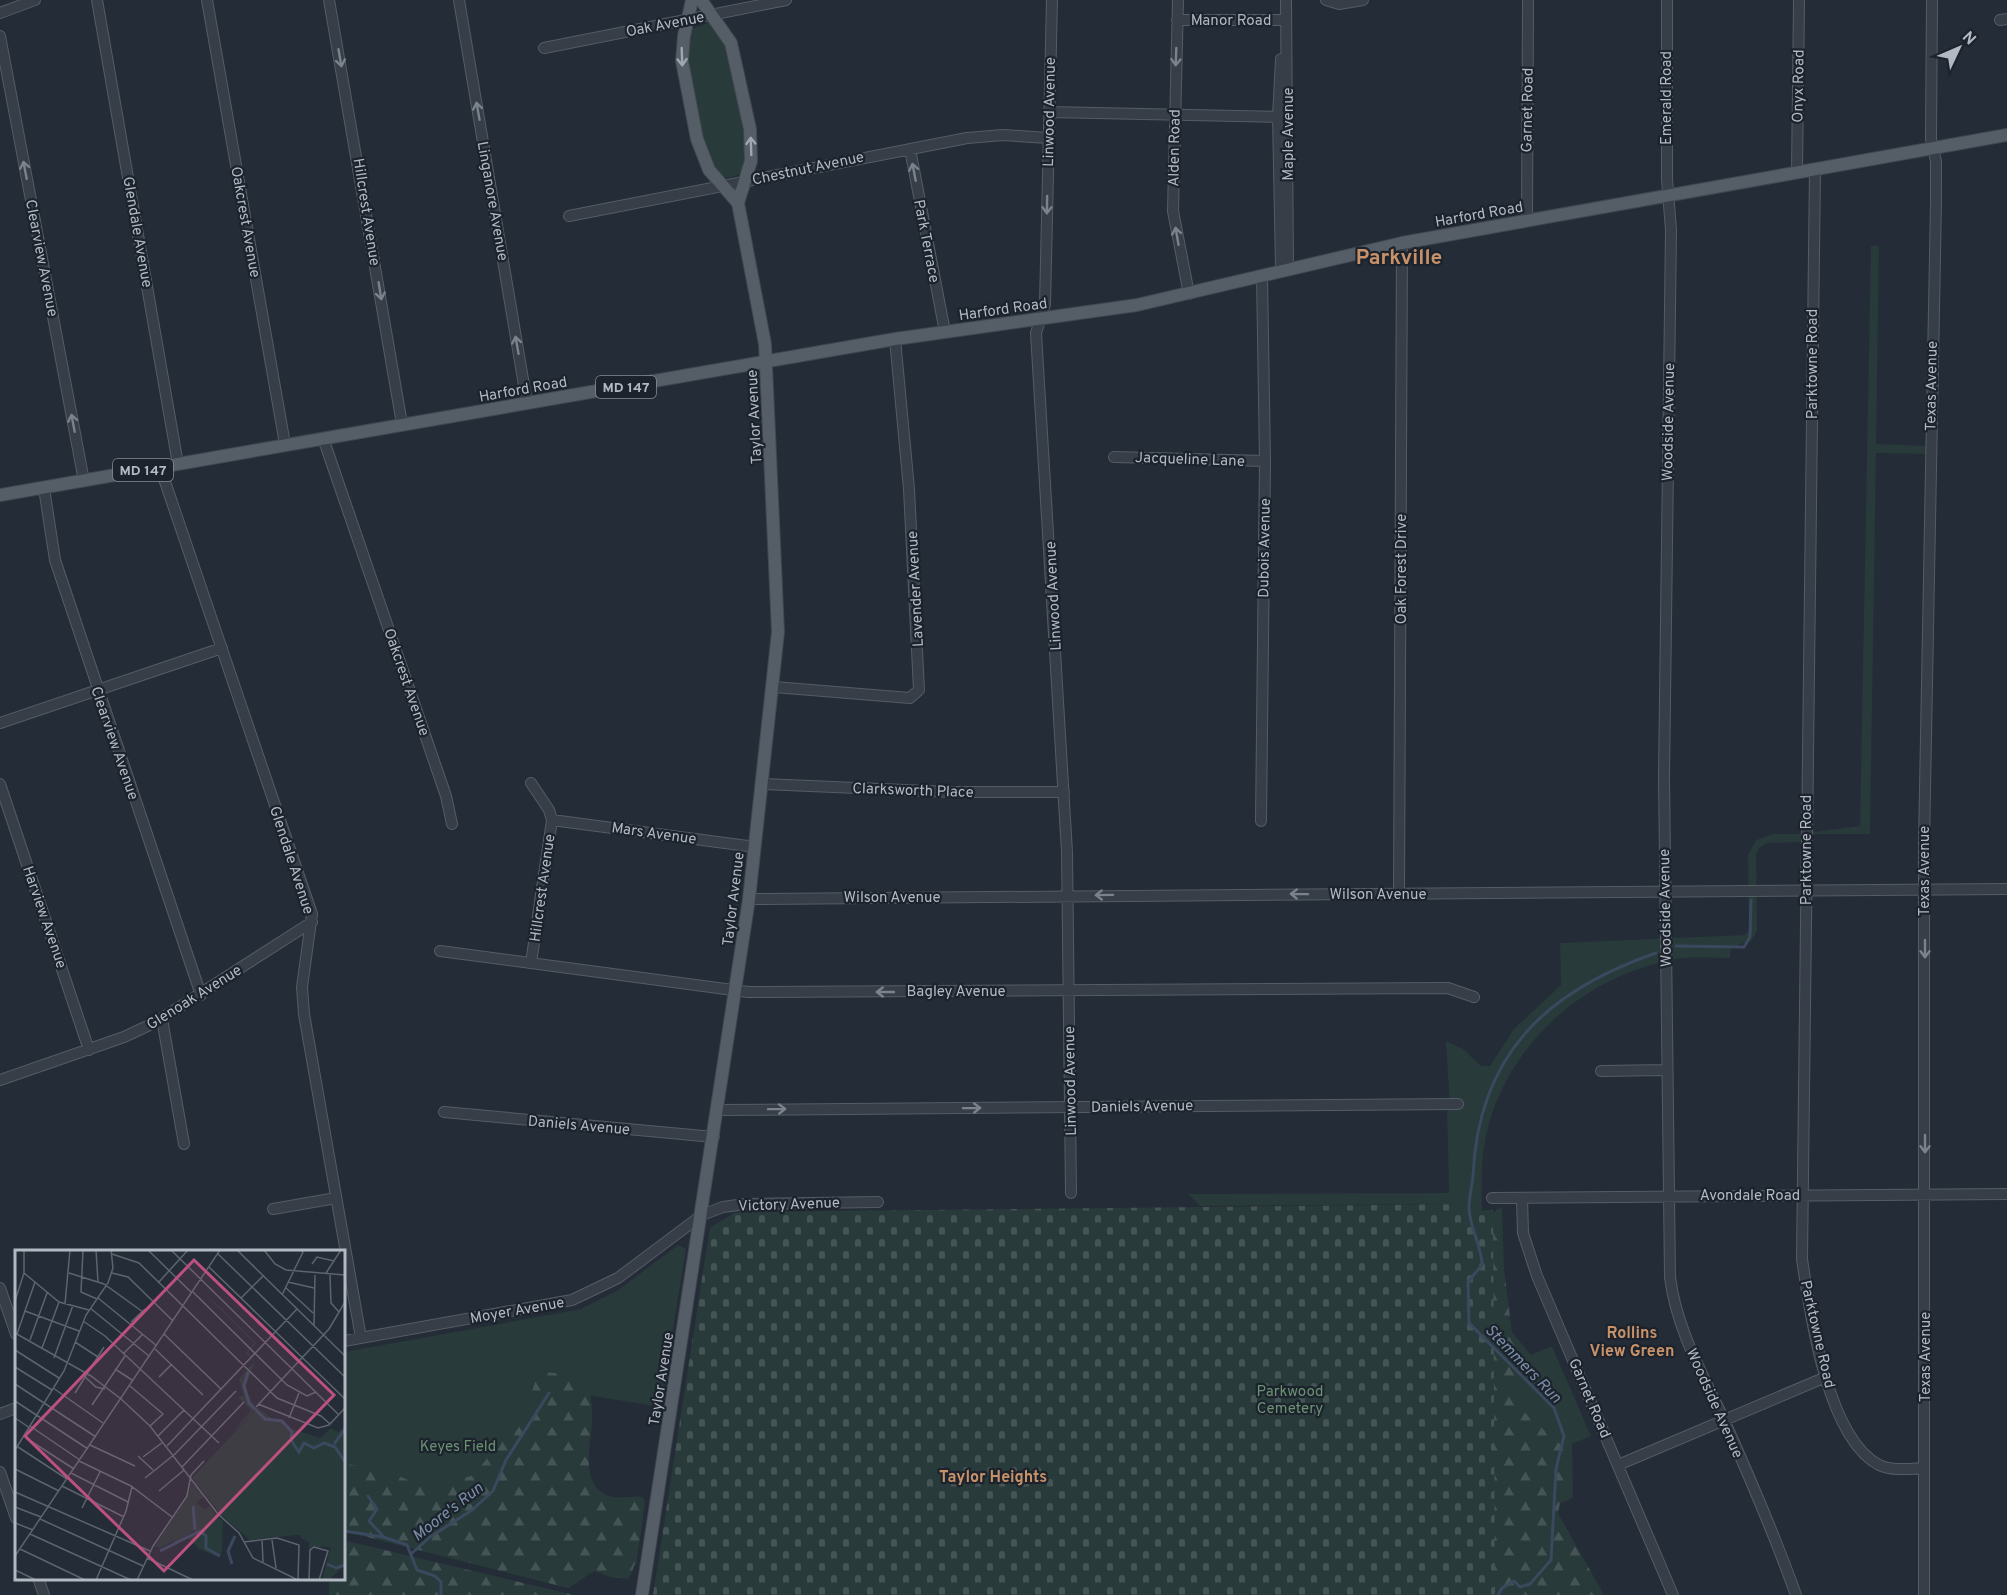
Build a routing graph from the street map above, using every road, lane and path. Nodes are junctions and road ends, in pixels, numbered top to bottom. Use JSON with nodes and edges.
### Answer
{"nodes":[{"id":1,"x":35,"y":0,"type":"edge"},
{"id":2,"x":98,"y":0,"type":"edge"},
{"id":3,"x":207,"y":0,"type":"edge"},
{"id":4,"x":329,"y":0,"type":"edge"},
{"id":5,"x":459,"y":0,"type":"edge"},
{"id":6,"x":692,"y":0,"type":"edge"},
{"id":7,"x":701,"y":0,"type":"edge"},
{"id":8,"x":786,"y":0,"type":"edge"},
{"id":9,"x":1052,"y":0,"type":"edge"},
{"id":10,"x":1178,"y":0,"type":"edge"},
{"id":11,"x":1286,"y":0,"type":"edge"},
{"id":12,"x":1326,"y":0,"type":"edge"},
{"id":13,"x":1363,"y":0,"type":"edge"},
{"id":14,"x":1528,"y":0,"type":"edge"},
{"id":15,"x":1667,"y":0,"type":"edge"},
{"id":16,"x":1799,"y":0,"type":"edge"},
{"id":17,"x":1932,"y":0,"type":"edge"},
{"id":18,"x":0,"y":13,"type":"edge"},
{"id":19,"x":712,"y":14,"type":"junction"},
{"id":20,"x":688,"y":19,"type":"junction"},
{"id":21,"x":1177,"y":20,"type":"junction"},
{"id":22,"x":1285,"y":20,"type":"junction"},
{"id":23,"x":0,"y":36,"type":"edge"},
{"id":24,"x":544,"y":48,"type":"dead end"},
{"id":25,"x":1284,"y":97,"type":"junction"},
{"id":26,"x":1049,"y":112,"type":"junction"},
{"id":27,"x":1174,"y":115,"type":"junction"},
{"id":28,"x":1278,"y":117,"type":"junction"},
{"id":29,"x":2007,"y":135,"type":"edge"},
{"id":30,"x":1048,"y":138,"type":"junction"},
{"id":31,"x":1934,"y":148,"type":"junction"},
{"id":32,"x":910,"y":149,"type":"junction"},
{"id":33,"x":1815,"y":169,"type":"junction"},
{"id":34,"x":1797,"y":172,"type":"junction"},
{"id":35,"x":744,"y":182,"type":"junction"},
{"id":36,"x":723,"y":186,"type":"junction"},
{"id":37,"x":1668,"y":195,"type":"junction"},
{"id":38,"x":738,"y":203,"type":"junction"},
{"id":39,"x":569,"y":216,"type":"dead end"},
{"id":40,"x":1527,"y":220,"type":"junction"},
{"id":41,"x":1402,"y":243,"type":"junction"},
{"id":42,"x":1284,"y":269,"type":"junction"},
{"id":43,"x":1262,"y":275,"type":"junction"},
{"id":44,"x":1190,"y":294,"type":"junction"},
{"id":45,"x":1040,"y":320,"type":"junction"},
{"id":46,"x":945,"y":332,"type":"junction"},
{"id":47,"x":895,"y":339,"type":"junction"},
{"id":48,"x":766,"y":361,"type":"junction"},
{"id":49,"x":527,"y":403,"type":"junction"},
{"id":50,"x":402,"y":424,"type":"junction"},
{"id":51,"x":323,"y":438,"type":"junction"},
{"id":52,"x":285,"y":444,"type":"junction"},
{"id":53,"x":1114,"y":457,"type":"dead end"},
{"id":54,"x":1265,"y":461,"type":"junction"},
{"id":55,"x":178,"y":464,"type":"junction"},
{"id":56,"x":160,"y":467,"type":"junction"},
{"id":57,"x":84,"y":481,"type":"junction"},
{"id":58,"x":44,"y":488,"type":"junction"},
{"id":59,"x":0,"y":495,"type":"edge"},
{"id":60,"x":222,"y":648,"type":"junction"},
{"id":61,"x":774,"y":687,"type":"junction"},
{"id":62,"x":98,"y":691,"type":"junction"},
{"id":63,"x":0,"y":723,"type":"edge"},
{"id":64,"x":531,"y":783,"type":"dead end"},
{"id":65,"x":0,"y":784,"type":"edge"},
{"id":66,"x":763,"y":784,"type":"junction"},
{"id":67,"x":1064,"y":792,"type":"junction"},
{"id":68,"x":552,"y":820,"type":"junction"},
{"id":69,"x":1262,"y":821,"type":"dead end"},
{"id":70,"x":452,"y":824,"type":"dead end"},
{"id":71,"x":755,"y":847,"type":"junction"},
{"id":72,"x":2007,"y":889,"type":"edge"},
{"id":73,"x":1925,"y":890,"type":"junction"},
{"id":74,"x":1805,"y":892,"type":"junction"},
{"id":75,"x":1664,"y":893,"type":"junction"},
{"id":76,"x":1399,"y":895,"type":"junction"},
{"id":77,"x":1069,"y":896,"type":"junction"},
{"id":78,"x":749,"y":898,"type":"junction"},
{"id":79,"x":312,"y":922,"type":"junction"},
{"id":80,"x":440,"y":951,"type":"dead end"},
{"id":81,"x":531,"y":963,"type":"junction"},
{"id":82,"x":736,"y":990,"type":"junction"},
{"id":83,"x":1069,"y":991,"type":"junction"},
{"id":84,"x":201,"y":995,"type":"junction"},
{"id":85,"x":1474,"y":998,"type":"dead end"},
{"id":86,"x":162,"y":1019,"type":"junction"},
{"id":87,"x":89,"y":1050,"type":"junction"},
{"id":88,"x":1666,"y":1070,"type":"junction"},
{"id":89,"x":1601,"y":1071,"type":"dead end"},
{"id":90,"x":0,"y":1080,"type":"edge"},
{"id":91,"x":1458,"y":1104,"type":"dead end"},
{"id":92,"x":1070,"y":1106,"type":"junction"},
{"id":93,"x":718,"y":1110,"type":"junction"},
{"id":94,"x":444,"y":1112,"type":"dead end"},
{"id":95,"x":714,"y":1137,"type":"junction"},
{"id":96,"x":184,"y":1144,"type":"dead end"},
{"id":97,"x":1071,"y":1193,"type":"dead end"},
{"id":98,"x":2007,"y":1194,"type":"edge"},
{"id":99,"x":1669,"y":1195,"type":"junction"},
{"id":100,"x":1925,"y":1195,"type":"junction"},
{"id":101,"x":1803,"y":1196,"type":"junction"},
{"id":102,"x":336,"y":1198,"type":"junction"},
{"id":103,"x":1492,"y":1198,"type":"dead end"},
{"id":104,"x":1522,"y":1198,"type":"junction"},
{"id":105,"x":878,"y":1202,"type":"dead end"},
{"id":106,"x":273,"y":1209,"type":"dead end"},
{"id":107,"x":702,"y":1215,"type":"junction"},
{"id":108,"x":0,"y":1288,"type":"edge"},
{"id":109,"x":15,"y":1331,"type":"edge"},
{"id":110,"x":361,"y":1338,"type":"junction"},
{"id":111,"x":345,"y":1341,"type":"edge"},
{"id":112,"x":1826,"y":1377,"type":"junction"},
{"id":113,"x":15,"y":1408,"type":"edge"},
{"id":114,"x":0,"y":1414,"type":"edge"},
{"id":115,"x":1724,"y":1421,"type":"junction"},
{"id":116,"x":1618,"y":1465,"type":"junction"},
{"id":117,"x":1924,"y":1468,"type":"junction"},
{"id":118,"x":0,"y":1472,"type":"edge"},
{"id":119,"x":15,"y":1515,"type":"edge"},
{"id":120,"x":39,"y":1580,"type":"edge"},
{"id":121,"x":44,"y":1595,"type":"edge"},
{"id":122,"x":642,"y":1595,"type":"edge"},
{"id":123,"x":1673,"y":1595,"type":"edge"},
{"id":124,"x":1796,"y":1595,"type":"edge"},
{"id":125,"x":1924,"y":1595,"type":"edge"}],
"edges":[{"from":1,"to":18,"type":"street"},
{"from":2,"to":55,"type":"street","name":"Glendale Avenue"},
{"from":3,"to":52,"type":"street","name":"Oakcrest Avenue"},
{"from":4,"to":50,"type":"street","name":"Hillcrest Avenue","one_way":true},
{"from":49,"to":5,"type":"street","name":"Linganore Avenue","one_way":true},
{"from":6,"to":20,"type":"main road"},
{"from":7,"to":19,"type":"main road","name":"Taylor Avenue"},
{"from":8,"to":19,"type":"street","name":"Oak Avenue"},
{"from":9,"to":26,"type":"street","name":"Linwood Avenue"},
{"from":10,"to":21,"type":"street","name":"Alden Road"},
{"from":11,"to":22,"type":"street","name":"Maple Avenue"},
{"from":12,"to":13,"type":"street"},
{"from":14,"to":40,"type":"street","name":"Garnet Road"},
{"from":15,"to":37,"type":"street","name":"Emerald Road"},
{"from":16,"to":34,"type":"street","name":"Onyx Road"},
{"from":17,"to":31,"type":"street","name":"Texas Avenue"},
{"from":19,"to":20,"type":"street","name":"Oak Avenue"},
{"from":35,"to":19,"type":"main road","name":"Taylor Avenue","one_way":true},
{"from":20,"to":24,"type":"street","name":"Oak Avenue"},
{"from":20,"to":36,"type":"main road","one_way":true},
{"from":21,"to":22,"type":"street","name":"Manor Road"},
{"from":21,"to":27,"type":"street","name":"Alden Road","one_way":true},
{"from":22,"to":25,"type":"street","name":"Maple Avenue"},
{"from":57,"to":23,"type":"street","name":"Clearview Avenue","one_way":true},
{"from":25,"to":28,"type":"street"},
{"from":25,"to":42,"type":"street","name":"Maple Avenue"},
{"from":26,"to":27,"type":"street"},
{"from":26,"to":30,"type":"street","name":"Linwood Avenue"},
{"from":27,"to":28,"type":"street"},
{"from":44,"to":27,"type":"street","name":"Alden Road","one_way":true},
{"from":28,"to":42,"type":"street"},
{"from":29,"to":31,"type":"main road","name":"Harford Road","number":"MD 147"},
{"from":30,"to":32,"type":"street","name":"Chestnut Avenue"},
{"from":30,"to":45,"type":"street","name":"Linwood Avenue","one_way":true},
{"from":31,"to":33,"type":"main road","name":"Harford Road","number":"MD 147"},
{"from":31,"to":73,"type":"street","name":"Texas Avenue"},
{"from":32,"to":35,"type":"street","name":"Chestnut Avenue"},
{"from":46,"to":32,"type":"street","name":"Park Terrace","one_way":true},
{"from":33,"to":34,"type":"main road","name":"Harford Road","number":"MD 147"},
{"from":33,"to":74,"type":"street","name":"Parktowne Road"},
{"from":34,"to":37,"type":"main road","name":"Harford Road","number":"MD 147"},
{"from":35,"to":36,"type":"street","name":"Chestnut Avenue"},
{"from":35,"to":38,"type":"main road","name":"Taylor Avenue"},
{"from":36,"to":38,"type":"main road"},
{"from":36,"to":39,"type":"street","name":"Chestnut Avenue"},
{"from":37,"to":40,"type":"main road","name":"Harford Road","number":"MD 147"},
{"from":37,"to":75,"type":"street","name":"Woodside Avenue"},
{"from":38,"to":48,"type":"main road","name":"Taylor Avenue"},
{"from":40,"to":41,"type":"main road","name":"Harford Road","number":"MD 147"},
{"from":41,"to":42,"type":"main road","name":"Harford Road","number":"MD 147"},
{"from":41,"to":76,"type":"street","name":"Oak Forest Drive"},
{"from":42,"to":43,"type":"main road","name":"Harford Road","number":"MD 147"},
{"from":43,"to":44,"type":"main road","name":"Harford Road","number":"MD 147"},
{"from":43,"to":54,"type":"street","name":"Dubois Avenue"},
{"from":44,"to":45,"type":"main road","name":"Harford Road","number":"MD 147"},
{"from":45,"to":46,"type":"main road","name":"Harford Road","number":"MD 147"},
{"from":45,"to":67,"type":"street","name":"Linwood Avenue"},
{"from":46,"to":47,"type":"main road","name":"Harford Road","number":"MD 147"},
{"from":47,"to":48,"type":"main road","name":"Harford Road","number":"MD 147"},
{"from":47,"to":61,"type":"street","name":"Lavender Avenue"},
{"from":48,"to":49,"type":"main road","name":"Harford Road","number":"MD 147"},
{"from":48,"to":61,"type":"main road","name":"Taylor Avenue"},
{"from":49,"to":50,"type":"main road","name":"Harford Road","number":"MD 147"},
{"from":50,"to":51,"type":"main road","name":"Harford Road","number":"MD 147"},
{"from":51,"to":52,"type":"main road","name":"Harford Road","number":"MD 147"},
{"from":51,"to":70,"type":"street","name":"Oakcrest Avenue"},
{"from":52,"to":55,"type":"main road","name":"Harford Road","number":"MD 147"},
{"from":53,"to":54,"type":"street","name":"Jacqueline Lane"},
{"from":54,"to":69,"type":"street","name":"Dubois Avenue"},
{"from":55,"to":56,"type":"main road","name":"Harford Road","number":"MD 147"},
{"from":56,"to":57,"type":"main road","name":"Harford Road","number":"MD 147"},
{"from":56,"to":60,"type":"street","name":"Glendale Avenue"},
{"from":57,"to":58,"type":"main road","name":"Harford Road","number":"MD 147"},
{"from":58,"to":59,"type":"main road","name":"Harford Road","number":"MD 147"},
{"from":58,"to":62,"type":"street","name":"Clearview Avenue"},
{"from":60,"to":62,"type":"street"},
{"from":60,"to":79,"type":"street","name":"Glendale Avenue"},
{"from":61,"to":66,"type":"main road","name":"Taylor Avenue"},
{"from":62,"to":63,"type":"street"},
{"from":62,"to":84,"type":"street","name":"Clearview Avenue"},
{"from":64,"to":68,"type":"street","name":"Hillcrest Avenue"},
{"from":65,"to":87,"type":"street","name":"Harview Avenue"},
{"from":66,"to":67,"type":"street","name":"Clarksworth Place"},
{"from":66,"to":71,"type":"main road","name":"Taylor Avenue"},
{"from":67,"to":77,"type":"street","name":"Linwood Avenue"},
{"from":68,"to":71,"type":"street","name":"Mars Avenue"},
{"from":68,"to":81,"type":"street","name":"Hillcrest Avenue"},
{"from":71,"to":78,"type":"main road","name":"Taylor Avenue"},
{"from":72,"to":73,"type":"street","name":"Wilson Avenue"},
{"from":73,"to":74,"type":"street","name":"Wilson Avenue"},
{"from":73,"to":100,"type":"street","name":"Texas Avenue","one_way":true},
{"from":74,"to":75,"type":"street","name":"Wilson Avenue"},
{"from":74,"to":101,"type":"street","name":"Parktowne Road"},
{"from":75,"to":76,"type":"street","name":"Wilson Avenue"},
{"from":75,"to":88,"type":"street","name":"Woodside Avenue"},
{"from":76,"to":77,"type":"street","name":"Wilson Avenue","one_way":true},
{"from":77,"to":78,"type":"street","name":"Wilson Avenue"},
{"from":77,"to":83,"type":"street","name":"Linwood Avenue"},
{"from":78,"to":82,"type":"main road","name":"Taylor Avenue"},
{"from":79,"to":84,"type":"street","name":"Glenoak Avenue"},
{"from":79,"to":102,"type":"street","name":"Glendale Avenue"},
{"from":80,"to":81,"type":"street","name":"Bagley Avenue"},
{"from":81,"to":82,"type":"street","name":"Bagley Avenue"},
{"from":83,"to":82,"type":"street","name":"Bagley Avenue","one_way":true},
{"from":82,"to":93,"type":"main road","name":"Taylor Avenue"},
{"from":83,"to":85,"type":"street","name":"Bagley Avenue"},
{"from":83,"to":92,"type":"street","name":"Linwood Avenue"},
{"from":84,"to":86,"type":"street","name":"Glenoak Avenue"},
{"from":86,"to":87,"type":"street","name":"Glenoak Avenue"},
{"from":86,"to":96,"type":"street"},
{"from":87,"to":90,"type":"street","name":"Glenoak Avenue"},
{"from":88,"to":89,"type":"street"},
{"from":88,"to":99,"type":"street","name":"Woodside Avenue"},
{"from":91,"to":92,"type":"street","name":"Daniels Avenue"},
{"from":93,"to":92,"type":"street","name":"Daniels Avenue","one_way":true},
{"from":92,"to":97,"type":"street","name":"Linwood Avenue"},
{"from":93,"to":95,"type":"main road","name":"Taylor Avenue"},
{"from":94,"to":95,"type":"street","name":"Daniels Avenue"},
{"from":95,"to":107,"type":"main road","name":"Taylor Avenue"},
{"from":98,"to":100,"type":"street","name":"Avondale Road"},
{"from":99,"to":101,"type":"street","name":"Avondale Road"},
{"from":99,"to":104,"type":"street","name":"Avondale Road"},
{"from":99,"to":115,"type":"street","name":"Woodside Avenue"},
{"from":100,"to":101,"type":"street","name":"Avondale Road"},
{"from":100,"to":117,"type":"street","name":"Texas Avenue"},
{"from":101,"to":112,"type":"street","name":"Parktowne Road"},
{"from":102,"to":106,"type":"street"},
{"from":102,"to":110,"type":"street","name":"Glendale Avenue"},
{"from":103,"to":104,"type":"street","name":"Avondale Road"},
{"from":104,"to":116,"type":"street","name":"Garnet Road"},
{"from":105,"to":107,"type":"street","name":"Victory Avenue"},
{"from":107,"to":110,"type":"street","name":"Moyer Avenue"},
{"from":107,"to":122,"type":"main road","name":"Taylor Avenue"},
{"from":108,"to":109,"type":"street"},
{"from":110,"to":111,"type":"street","name":"Moyer Avenue"},
{"from":112,"to":115,"type":"street"},
{"from":112,"to":117,"type":"street","name":"Parktowne Road"},
{"from":113,"to":114,"type":"street"},
{"from":115,"to":116,"type":"street"},
{"from":115,"to":124,"type":"street","name":"Woodside Avenue"},
{"from":116,"to":123,"type":"street","name":"Garnet Road"},
{"from":117,"to":125,"type":"street","name":"Texas Avenue"},
{"from":118,"to":119,"type":"street"},
{"from":120,"to":121,"type":"street"}]}
